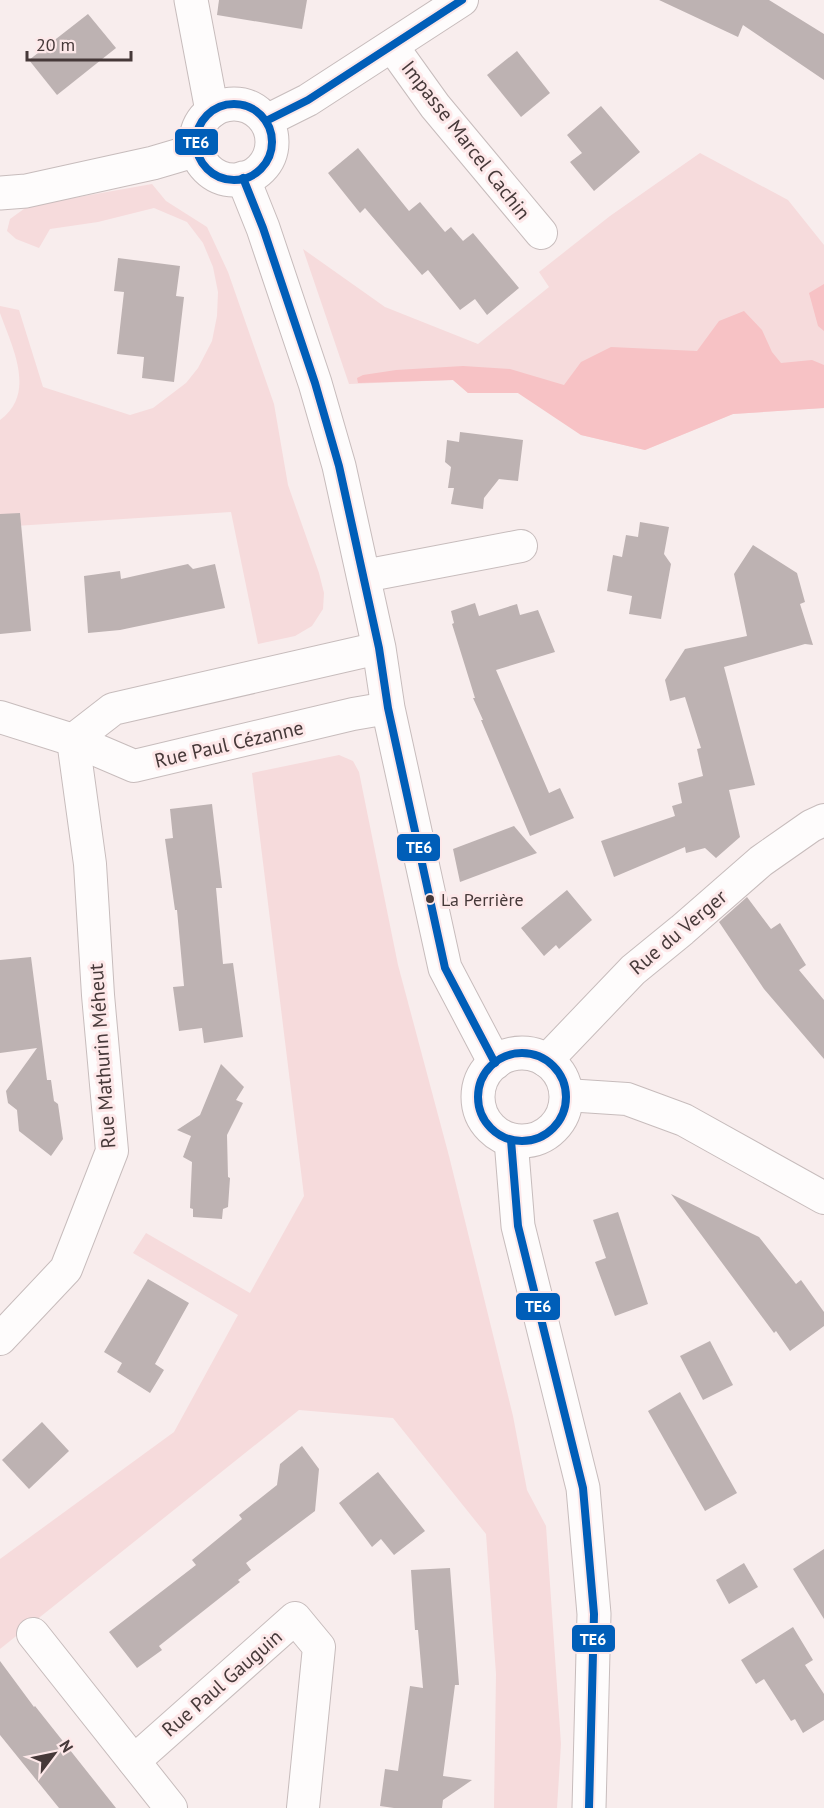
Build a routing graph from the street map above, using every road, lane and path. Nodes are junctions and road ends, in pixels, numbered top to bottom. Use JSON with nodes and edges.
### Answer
{"nodes":[{"id":1,"x":191,"y":0,"type":"edge"},
{"id":2,"x":462,"y":0,"type":"edge"},
{"id":3,"x":392,"y":46,"type":"junction"},
{"id":4,"x":212,"y":111,"type":"junction"},
{"id":5,"x":266,"y":121,"type":"junction"},
{"id":6,"x":197,"y":150,"type":"junction"},
{"id":7,"x":243,"y":178,"type":"junction"},
{"id":8,"x":0,"y":193,"type":"edge"},
{"id":9,"x":541,"y":233,"type":"dead end"},
{"id":10,"x":520,"y":546,"type":"dead end"},
{"id":11,"x":364,"y":576,"type":"junction"},
{"id":12,"x":379,"y":648,"type":"junction"},
{"id":13,"x":388,"y":708,"type":"junction"},
{"id":14,"x":0,"y":717,"type":"edge"},
{"id":15,"x":73,"y":740,"type":"junction"},
{"id":16,"x":824,"y":820,"type":"edge"},
{"id":17,"x":546,"y":1061,"type":"junction"},
{"id":18,"x":495,"y":1063,"type":"junction"},
{"id":19,"x":566,"y":1095,"type":"junction"},
{"id":20,"x":511,"y":1140,"type":"junction"},
{"id":21,"x":824,"y":1198,"type":"edge"},
{"id":22,"x":0,"y":1339,"type":"edge"},
{"id":23,"x":33,"y":1634,"type":"dead end"},
{"id":24,"x":134,"y":1761,"type":"junction"},
{"id":25,"x":171,"y":1808,"type":"edge"},
{"id":26,"x":303,"y":1808,"type":"edge"},
{"id":27,"x":589,"y":1808,"type":"edge"}],
"edges":[{"from":1,"to":4,"type":"street"},
{"from":2,"to":3,"type":"street"},
{"from":3,"to":5,"type":"street"},
{"from":3,"to":9,"type":"street","name":"Impasse Marcel Cachin"},
{"from":4,"to":5,"type":"street"},
{"from":4,"to":6,"type":"street"},
{"from":5,"to":7,"type":"street"},
{"from":6,"to":7,"type":"street"},
{"from":6,"to":8,"type":"street"},
{"from":7,"to":11,"type":"street"},
{"from":10,"to":11,"type":"street"},
{"from":11,"to":12,"type":"street"},
{"from":12,"to":13,"type":"street"},
{"from":12,"to":15,"type":"street"},
{"from":13,"to":15,"type":"street","name":"Rue Paul Cézanne"},
{"from":13,"to":18,"type":"street"},
{"from":14,"to":15,"type":"street","name":"Rue Paul Cézanne"},
{"from":15,"to":22,"type":"street","name":"Rue Mathurin Méheut"},
{"from":16,"to":17,"type":"street","name":"Rue du Verger"},
{"from":17,"to":18,"type":"street"},
{"from":17,"to":19,"type":"street"},
{"from":18,"to":20,"type":"street"},
{"from":19,"to":20,"type":"street"},
{"from":19,"to":21,"type":"street"},
{"from":20,"to":27,"type":"street"},
{"from":23,"to":24,"type":"street"},
{"from":24,"to":25,"type":"street"},
{"from":24,"to":26,"type":"street","name":"Rue Paul Gauguin"}]}
